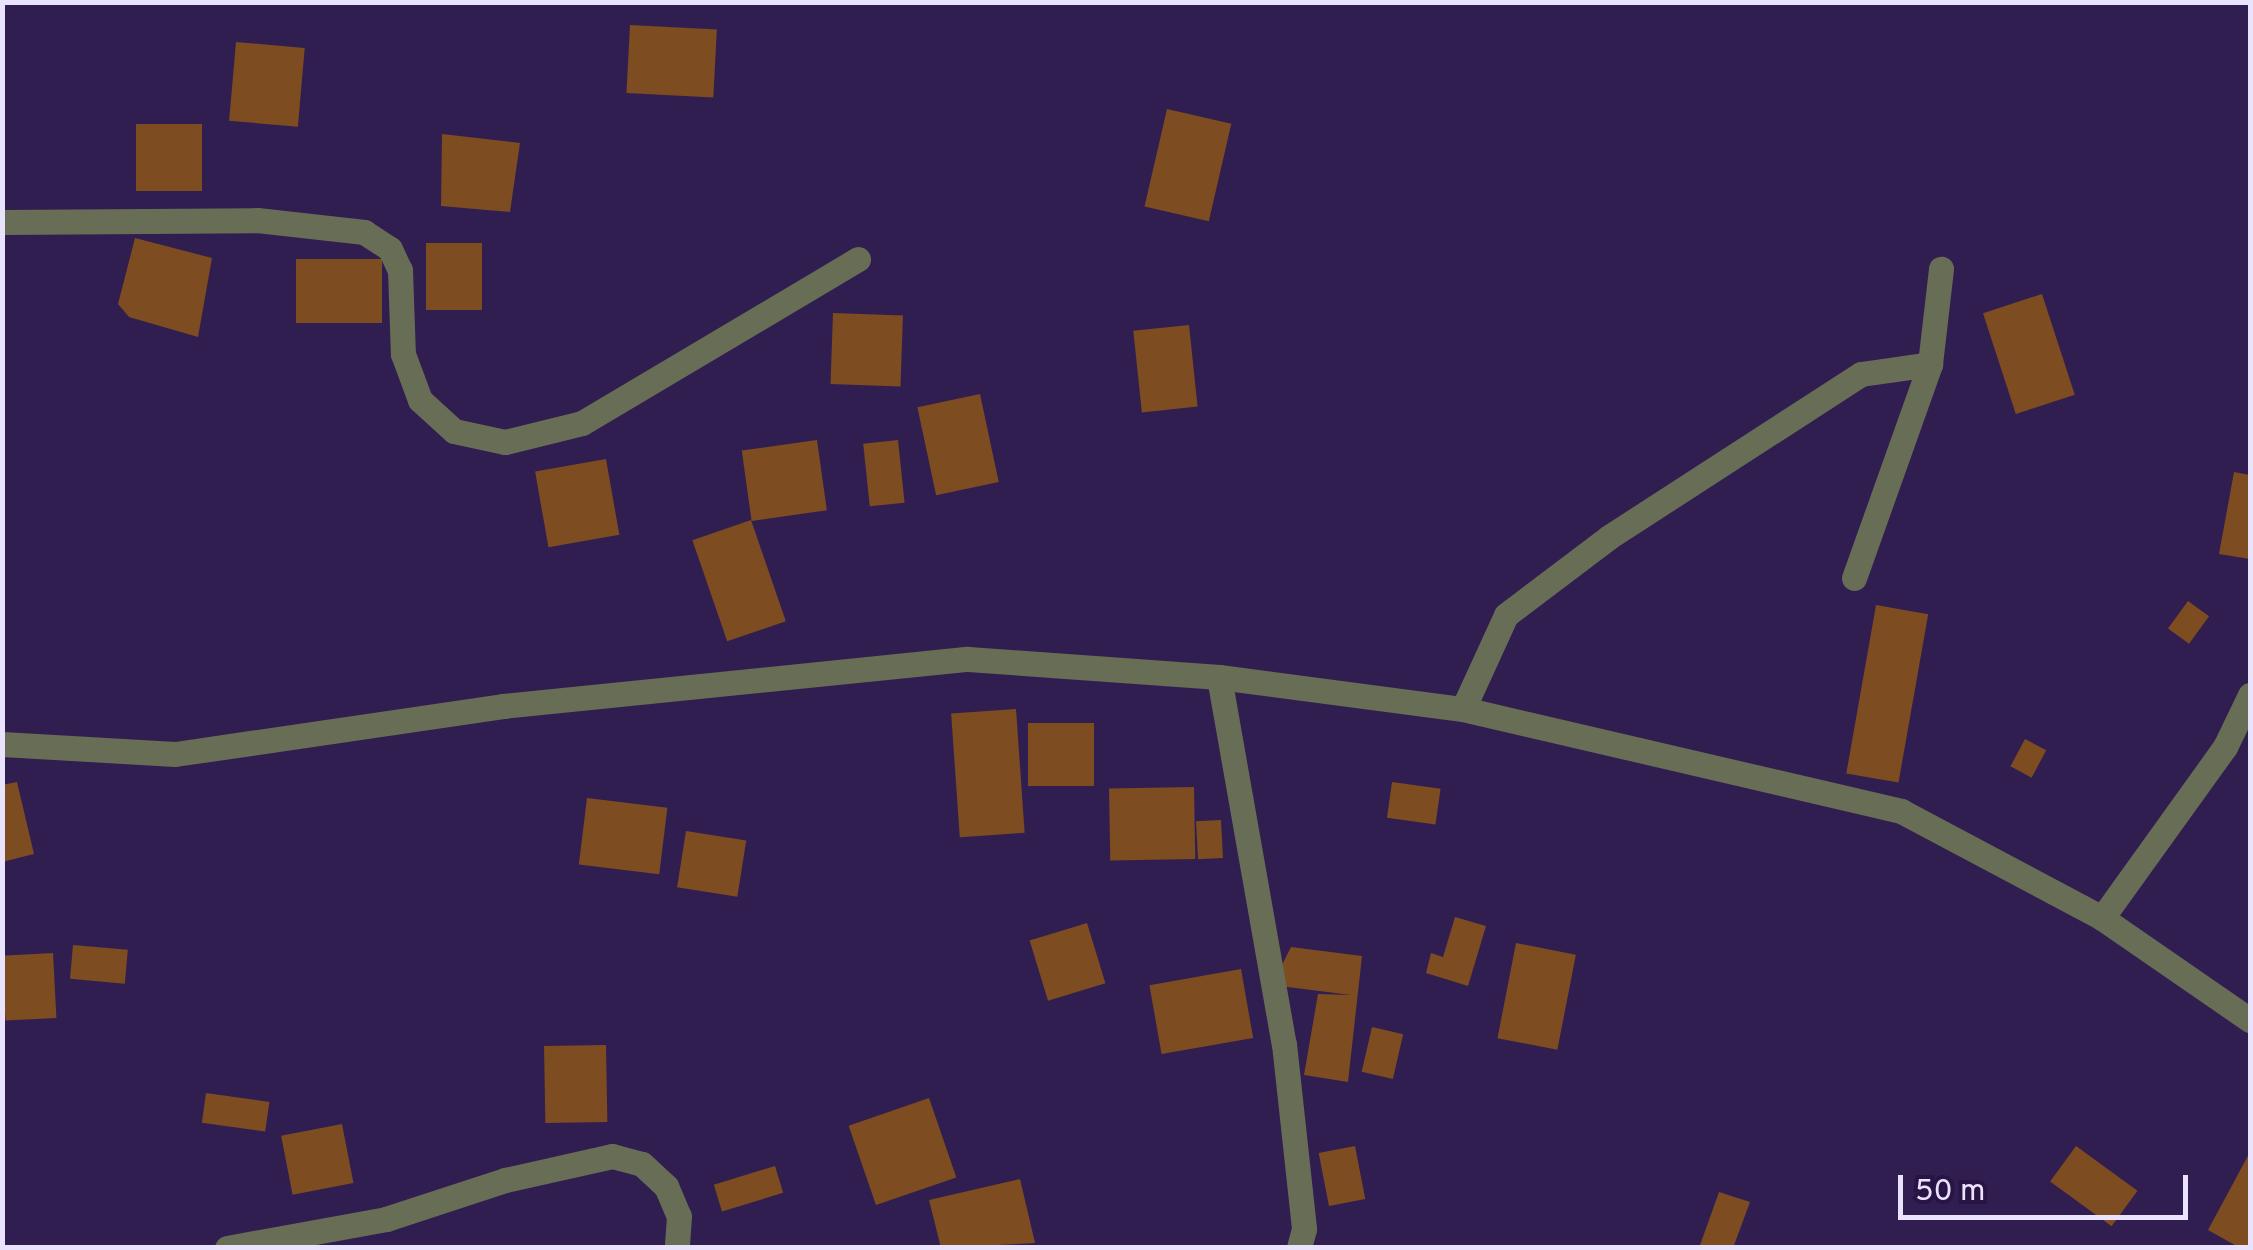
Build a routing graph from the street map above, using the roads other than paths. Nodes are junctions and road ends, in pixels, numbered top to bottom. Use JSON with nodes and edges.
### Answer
{"nodes":[{"id":1,"x":2,"y":222,"type":"edge"},
{"id":2,"x":858,"y":260,"type":"dead end"},
{"id":3,"x":1941,"y":269,"type":"dead end"},
{"id":4,"x":1930,"y":364,"type":"junction"},
{"id":5,"x":1854,"y":578,"type":"dead end"},
{"id":6,"x":1220,"y":677,"type":"junction"},
{"id":7,"x":2250,"y":695,"type":"edge"},
{"id":8,"x":1463,"y":710,"type":"junction"},
{"id":9,"x":2,"y":744,"type":"edge"},
{"id":10,"x":2102,"y":918,"type":"junction"},
{"id":11,"x":2250,"y":1020,"type":"edge"},
{"id":12,"x":228,"y":1248,"type":"edge"},
{"id":13,"x":677,"y":1248,"type":"edge"},
{"id":14,"x":1299,"y":1248,"type":"edge"}],
"edges":[{"from":1,"to":2,"type":"street"},
{"from":3,"to":4,"type":"street"},
{"from":4,"to":5,"type":"street"},
{"from":4,"to":8,"type":"street"},
{"from":6,"to":8,"type":"street"},
{"from":6,"to":9,"type":"street"},
{"from":6,"to":14,"type":"street"},
{"from":7,"to":10,"type":"street"},
{"from":8,"to":10,"type":"street"},
{"from":10,"to":11,"type":"street"},
{"from":12,"to":13,"type":"street"}]}
